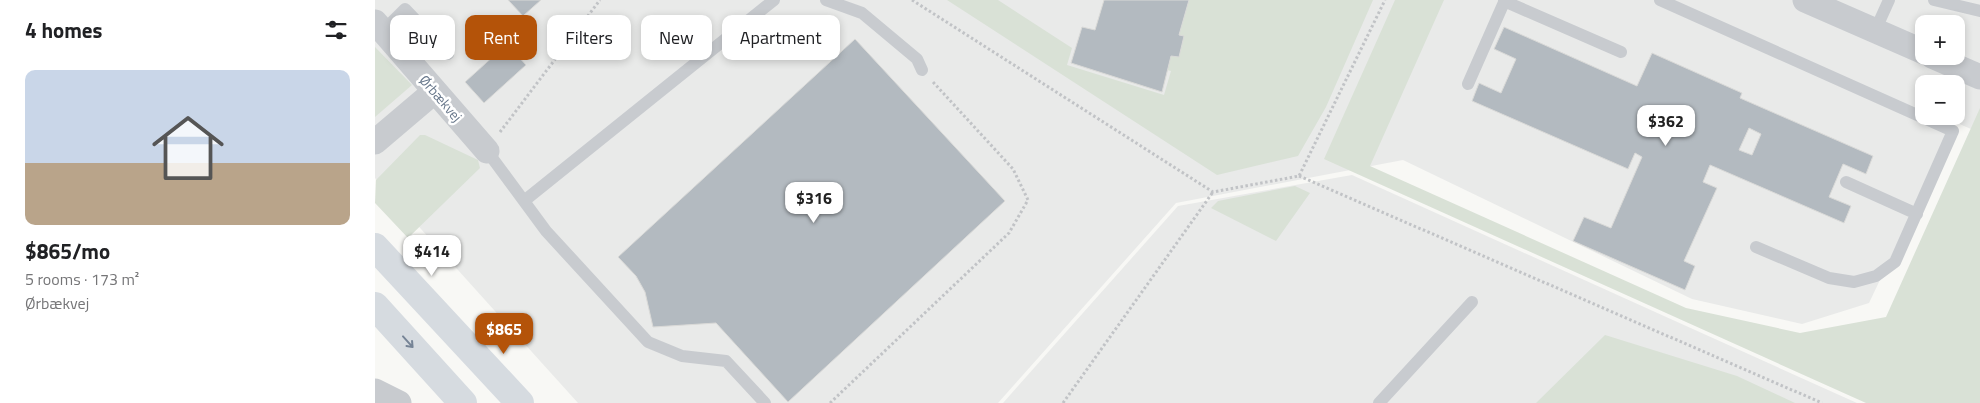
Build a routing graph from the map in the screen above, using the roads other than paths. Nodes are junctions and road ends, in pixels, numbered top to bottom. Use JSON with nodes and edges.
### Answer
{"nodes":[{"id":1,"x":774,"y":0,"type":"edge"},
{"id":2,"x":825,"y":0,"type":"edge"},
{"id":3,"x":1660,"y":0,"type":"edge"},
{"id":4,"x":1805,"y":0,"type":"edge"},
{"id":5,"x":1889,"y":0,"type":"edge"},
{"id":6,"x":1934,"y":0,"type":"edge"},
{"id":7,"x":1505,"y":1,"type":"edge"},
{"id":8,"x":401,"y":4,"type":"edge"},
{"id":9,"x":1980,"y":11,"type":"edge"},
{"id":10,"x":411,"y":15,"type":"edge"},
{"id":11,"x":379,"y":27,"type":"edge"},
{"id":12,"x":1875,"y":31,"type":"junction"},
{"id":13,"x":1915,"y":48,"type":"edge"},
{"id":14,"x":1621,"y":52,"type":"dead end"},
{"id":15,"x":1953,"y":65,"type":"edge"},
{"id":16,"x":922,"y":70,"type":"road end"},
{"id":17,"x":1980,"y":77,"type":"edge"},
{"id":18,"x":1468,"y":84,"type":"dead end"},
{"id":19,"x":435,"y":91,"type":"junction"},
{"id":20,"x":375,"y":142,"type":"edge"},
{"id":21,"x":487,"y":151,"type":"joint"},
{"id":22,"x":1846,"y":182,"type":"dead end"},
{"id":23,"x":524,"y":201,"type":"junction"},
{"id":24,"x":1917,"y":214,"type":"junction"},
{"id":25,"x":375,"y":247,"type":"edge"},
{"id":26,"x":1756,"y":247,"type":"dead end"},
{"id":27,"x":1472,"y":302,"type":"dead end"},
{"id":28,"x":375,"y":306,"type":"edge"},
{"id":29,"x":375,"y":391,"type":"edge"},
{"id":30,"x":399,"y":403,"type":"edge"},
{"id":31,"x":463,"y":403,"type":"edge"},
{"id":32,"x":520,"y":403,"type":"edge"},
{"id":33,"x":765,"y":403,"type":"edge"},
{"id":34,"x":1379,"y":403,"type":"edge"}],
"edges":[{"from":1,"to":23,"type":"lane"},
{"from":2,"to":16,"type":"lane"},
{"from":3,"to":24,"type":"lane"},
{"from":4,"to":12,"type":"street"},
{"from":5,"to":12,"type":"lane"},
{"from":6,"to":9,"type":"lane"},
{"from":7,"to":14,"type":"lane"},
{"from":7,"to":18,"type":"lane"},
{"from":8,"to":10,"type":"lane"},
{"from":8,"to":11,"type":"lane"},
{"from":11,"to":19,"type":"street","name":"Ørbækvej"},
{"from":12,"to":13,"type":"street"},
{"from":15,"to":17,"type":"street"},
{"from":19,"to":20,"type":"street"},
{"from":19,"to":21,"type":"street","name":"Ørbækvej"},
{"from":21,"to":23,"type":"lane"},
{"from":22,"to":24,"type":"lane"},
{"from":23,"to":33,"type":"lane"},
{"from":24,"to":26,"type":"lane"},
{"from":25,"to":32,"type":"main road"},
{"from":27,"to":34,"type":"lane"},
{"from":28,"to":31,"type":"main road","one_way":true},
{"from":29,"to":30,"type":"street"}]}
